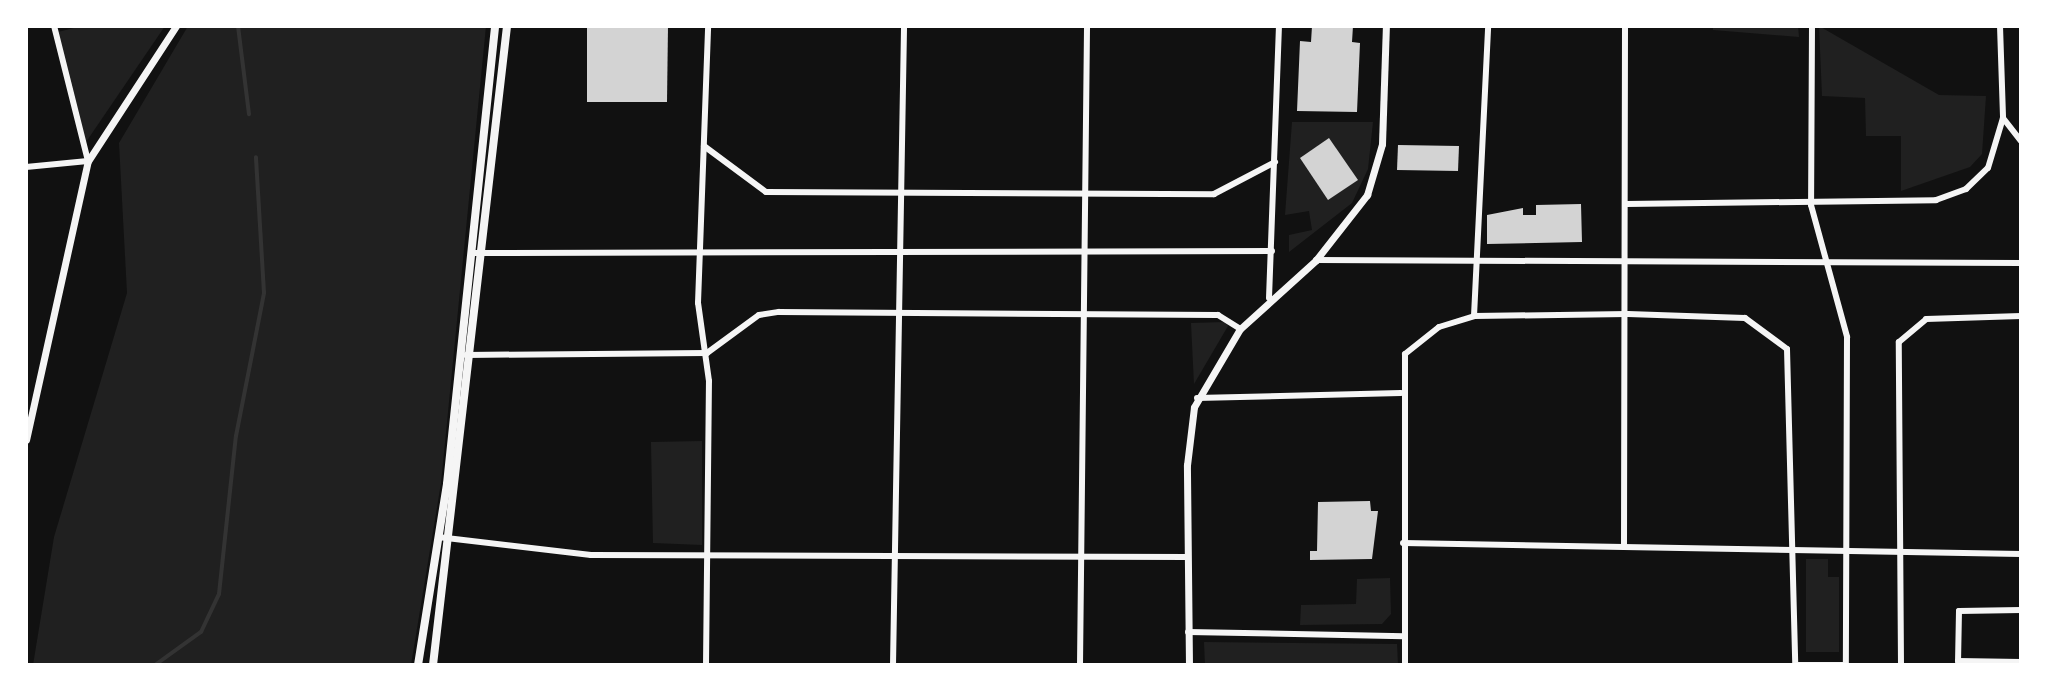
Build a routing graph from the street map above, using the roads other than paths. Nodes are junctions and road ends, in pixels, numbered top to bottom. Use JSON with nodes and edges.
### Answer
{"nodes":[{"id":1,"x":54,"y":26,"type":"edge"},
{"id":2,"x":176,"y":26,"type":"edge"},
{"id":3,"x":495,"y":26,"type":"edge"},
{"id":4,"x":507,"y":26,"type":"edge"},
{"id":5,"x":708,"y":26,"type":"edge"},
{"id":6,"x":904,"y":26,"type":"edge"},
{"id":7,"x":1087,"y":26,"type":"edge"},
{"id":8,"x":1279,"y":26,"type":"edge"},
{"id":9,"x":1386,"y":26,"type":"edge"},
{"id":10,"x":1488,"y":26,"type":"edge"},
{"id":11,"x":1625,"y":26,"type":"edge"},
{"id":12,"x":1812,"y":26,"type":"edge"},
{"id":13,"x":2000,"y":26,"type":"edge"},
{"id":14,"x":2003,"y":118,"type":"junction"},
{"id":15,"x":2021,"y":141,"type":"edge"},
{"id":16,"x":704,"y":146,"type":"junction"},
{"id":17,"x":88,"y":161,"type":"junction"},
{"id":18,"x":1275,"y":162,"type":"junction"},
{"id":19,"x":26,"y":167,"type":"edge"},
{"id":20,"x":900,"y":193,"type":"junction"},
{"id":21,"x":1085,"y":193,"type":"junction"},
{"id":22,"x":1626,"y":204,"type":"junction"},
{"id":23,"x":1811,"y":205,"type":"junction"},
{"id":24,"x":1272,"y":251,"type":"junction"},
{"id":25,"x":472,"y":253,"type":"junction"},
{"id":26,"x":482,"y":253,"type":"junction"},
{"id":27,"x":899,"y":253,"type":"junction"},
{"id":28,"x":1084,"y":253,"type":"junction"},
{"id":29,"x":700,"y":255,"type":"junction"},
{"id":30,"x":1626,"y":259,"type":"junction"},
{"id":31,"x":1316,"y":260,"type":"junction"},
{"id":32,"x":1475,"y":261,"type":"junction"},
{"id":33,"x":1827,"y":262,"type":"junction"},
{"id":34,"x":2021,"y":263,"type":"edge"},
{"id":35,"x":1269,"y":298,"type":"junction"},
{"id":36,"x":898,"y":313,"type":"junction"},
{"id":37,"x":1084,"y":314,"type":"junction"},
{"id":38,"x":1628,"y":314,"type":"junction"},
{"id":39,"x":1474,"y":316,"type":"junction"},
{"id":40,"x":2021,"y":316,"type":"edge"},
{"id":41,"x":1240,"y":329,"type":"junction"},
{"id":42,"x":707,"y":353,"type":"junction"},
{"id":43,"x":461,"y":355,"type":"junction"},
{"id":44,"x":471,"y":355,"type":"junction"},
{"id":45,"x":1401,"y":393,"type":"junction"},
{"id":46,"x":26,"y":396,"type":"edge"},
{"id":47,"x":36,"y":398,"type":"junction"},
{"id":48,"x":1197,"y":398,"type":"junction"},
{"id":49,"x":26,"y":440,"type":"edge"},
{"id":50,"x":438,"y":537,"type":"junction"},
{"id":51,"x":450,"y":539,"type":"junction"},
{"id":52,"x":1403,"y":543,"type":"junction"},
{"id":53,"x":1624,"y":547,"type":"junction"},
{"id":54,"x":1793,"y":551,"type":"junction"},
{"id":55,"x":1846,"y":553,"type":"junction"},
{"id":56,"x":1900,"y":554,"type":"junction"},
{"id":57,"x":2021,"y":554,"type":"edge"},
{"id":58,"x":894,"y":555,"type":"junction"},
{"id":59,"x":707,"y":556,"type":"junction"},
{"id":60,"x":1081,"y":557,"type":"junction"},
{"id":61,"x":1187,"y":557,"type":"junction"},
{"id":62,"x":2021,"y":610,"type":"edge"},
{"id":63,"x":1187,"y":632,"type":"junction"},
{"id":64,"x":1404,"y":636,"type":"junction"},
{"id":65,"x":2021,"y":662,"type":"edge"},
{"id":66,"x":1958,"y":663,"type":"edge"},
{"id":67,"x":418,"y":665,"type":"edge"},
{"id":68,"x":433,"y":665,"type":"edge"},
{"id":69,"x":706,"y":665,"type":"edge"},
{"id":70,"x":893,"y":665,"type":"edge"},
{"id":71,"x":1080,"y":665,"type":"edge"},
{"id":72,"x":1189,"y":665,"type":"edge"},
{"id":73,"x":1405,"y":665,"type":"edge"},
{"id":74,"x":1795,"y":665,"type":"edge"},
{"id":75,"x":1846,"y":665,"type":"edge"},
{"id":76,"x":1901,"y":665,"type":"edge"}],
"edges":[{"from":1,"to":17,"type":"street"},
{"from":2,"to":17,"type":"street"},
{"from":3,"to":25,"type":"main road"},
{"from":4,"to":26,"type":"main road"},
{"from":5,"to":16,"type":"street"},
{"from":6,"to":20,"type":"street"},
{"from":7,"to":21,"type":"street"},
{"from":8,"to":18,"type":"street"},
{"from":9,"to":31,"type":"street"},
{"from":10,"to":32,"type":"street"},
{"from":11,"to":22,"type":"street"},
{"from":12,"to":23,"type":"street"},
{"from":13,"to":14,"type":"street"},
{"from":14,"to":15,"type":"street"},
{"from":14,"to":23,"type":"street"},
{"from":16,"to":20,"type":"street"},
{"from":16,"to":29,"type":"street"},
{"from":17,"to":19,"type":"street"},
{"from":17,"to":47,"type":"street"},
{"from":18,"to":21,"type":"street"},
{"from":18,"to":24,"type":"street"},
{"from":20,"to":21,"type":"street"},
{"from":20,"to":27,"type":"street"},
{"from":21,"to":28,"type":"street"},
{"from":22,"to":23,"type":"street"},
{"from":22,"to":30,"type":"street"},
{"from":23,"to":33,"type":"street"},
{"from":24,"to":28,"type":"street"},
{"from":24,"to":35,"type":"street"},
{"from":25,"to":26,"type":"street"},
{"from":25,"to":43,"type":"main road"},
{"from":26,"to":29,"type":"street"},
{"from":26,"to":44,"type":"main road"},
{"from":27,"to":28,"type":"street"},
{"from":27,"to":29,"type":"street"},
{"from":27,"to":36,"type":"street"},
{"from":28,"to":37,"type":"street"},
{"from":29,"to":42,"type":"street"},
{"from":30,"to":32,"type":"street"},
{"from":30,"to":33,"type":"street"},
{"from":30,"to":38,"type":"street"},
{"from":31,"to":32,"type":"street"},
{"from":31,"to":35,"type":"street"},
{"from":32,"to":39,"type":"street"},
{"from":33,"to":34,"type":"street"},
{"from":33,"to":55,"type":"street"},
{"from":35,"to":41,"type":"street"},
{"from":36,"to":37,"type":"street"},
{"from":36,"to":42,"type":"street"},
{"from":36,"to":58,"type":"street"},
{"from":37,"to":41,"type":"street"},
{"from":37,"to":60,"type":"street"},
{"from":38,"to":39,"type":"street"},
{"from":38,"to":53,"type":"street"},
{"from":38,"to":54,"type":"street"},
{"from":39,"to":45,"type":"street"},
{"from":40,"to":56,"type":"street"},
{"from":41,"to":48,"type":"street"},
{"from":42,"to":44,"type":"street"},
{"from":42,"to":59,"type":"street"},
{"from":43,"to":44,"type":"street"},
{"from":43,"to":50,"type":"main road"},
{"from":44,"to":51,"type":"main road"},
{"from":45,"to":48,"type":"street"},
{"from":45,"to":52,"type":"street"},
{"from":46,"to":47,"type":"street"},
{"from":47,"to":49,"type":"street"},
{"from":48,"to":61,"type":"street"},
{"from":50,"to":51,"type":"street"},
{"from":50,"to":67,"type":"main road"},
{"from":51,"to":59,"type":"street"},
{"from":51,"to":68,"type":"main road"},
{"from":52,"to":53,"type":"street"},
{"from":52,"to":64,"type":"street"},
{"from":53,"to":54,"type":"street"},
{"from":54,"to":55,"type":"street"},
{"from":54,"to":74,"type":"street"},
{"from":55,"to":56,"type":"street"},
{"from":55,"to":75,"type":"street"},
{"from":56,"to":57,"type":"street"},
{"from":56,"to":76,"type":"street"},
{"from":58,"to":59,"type":"street"},
{"from":58,"to":60,"type":"street"},
{"from":58,"to":70,"type":"street"},
{"from":59,"to":69,"type":"street"},
{"from":60,"to":61,"type":"street"},
{"from":60,"to":71,"type":"street"},
{"from":61,"to":63,"type":"street"},
{"from":62,"to":66,"type":"street"},
{"from":63,"to":64,"type":"street"},
{"from":63,"to":72,"type":"street"},
{"from":64,"to":73,"type":"street"},
{"from":65,"to":66,"type":"street"},
{"from":74,"to":75,"type":"street"}]}
